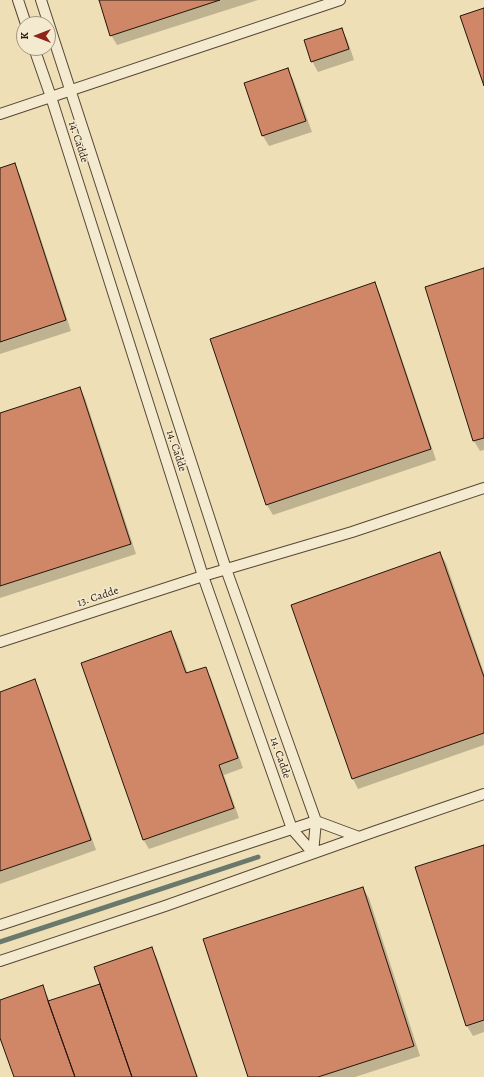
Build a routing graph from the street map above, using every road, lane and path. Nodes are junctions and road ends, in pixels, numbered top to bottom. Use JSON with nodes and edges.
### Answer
{"nodes":[{"id":1,"x":18,"y":0,"type":"edge"},
{"id":2,"x":41,"y":0,"type":"edge"},
{"id":3,"x":340,"y":0,"type":"edge"},
{"id":4,"x":23,"y":16,"type":"edge"},
{"id":5,"x":37,"y":56,"type":"edge"},
{"id":6,"x":70,"y":90,"type":"junction"},
{"id":7,"x":51,"y":97,"type":"junction"},
{"id":8,"x":0,"y":114,"type":"edge"},
{"id":9,"x":484,"y":488,"type":"edge"},
{"id":10,"x":226,"y":569,"type":"junction"},
{"id":11,"x":203,"y":576,"type":"junction"},
{"id":12,"x":0,"y":642,"type":"edge"},
{"id":13,"x":484,"y":794,"type":"edge"},
{"id":14,"x":316,"y":821,"type":"junction"},
{"id":15,"x":292,"y":829,"type":"junction"},
{"id":16,"x":359,"y":837,"type":"junction"},
{"id":17,"x":313,"y":854,"type":"junction"},
{"id":18,"x":0,"y":925,"type":"edge"},
{"id":19,"x":0,"y":961,"type":"edge"}],
"edges":[{"from":1,"to":4,"type":"lane"},
{"from":2,"to":6,"type":"lane"},
{"from":3,"to":6,"type":"lane"},
{"from":5,"to":7,"type":"lane","name":"14. Cadde"},
{"from":6,"to":7,"type":"lane"},
{"from":6,"to":10,"type":"lane"},
{"from":7,"to":8,"type":"lane"},
{"from":7,"to":11,"type":"lane","name":"14. Cadde"},
{"from":9,"to":10,"type":"lane","name":"13. Cadde"},
{"from":10,"to":11,"type":"lane","name":"13. Cadde"},
{"from":10,"to":14,"type":"lane"},
{"from":11,"to":12,"type":"lane","name":"13. Cadde"},
{"from":11,"to":15,"type":"lane","name":"14. Cadde"},
{"from":13,"to":16,"type":"lane"},
{"from":14,"to":15,"type":"lane"},
{"from":14,"to":16,"type":"lane"},
{"from":14,"to":17,"type":"lane"},
{"from":15,"to":17,"type":"lane","name":"14. Cadde"},
{"from":15,"to":18,"type":"lane"},
{"from":16,"to":17,"type":"lane"},
{"from":17,"to":19,"type":"lane"}]}
